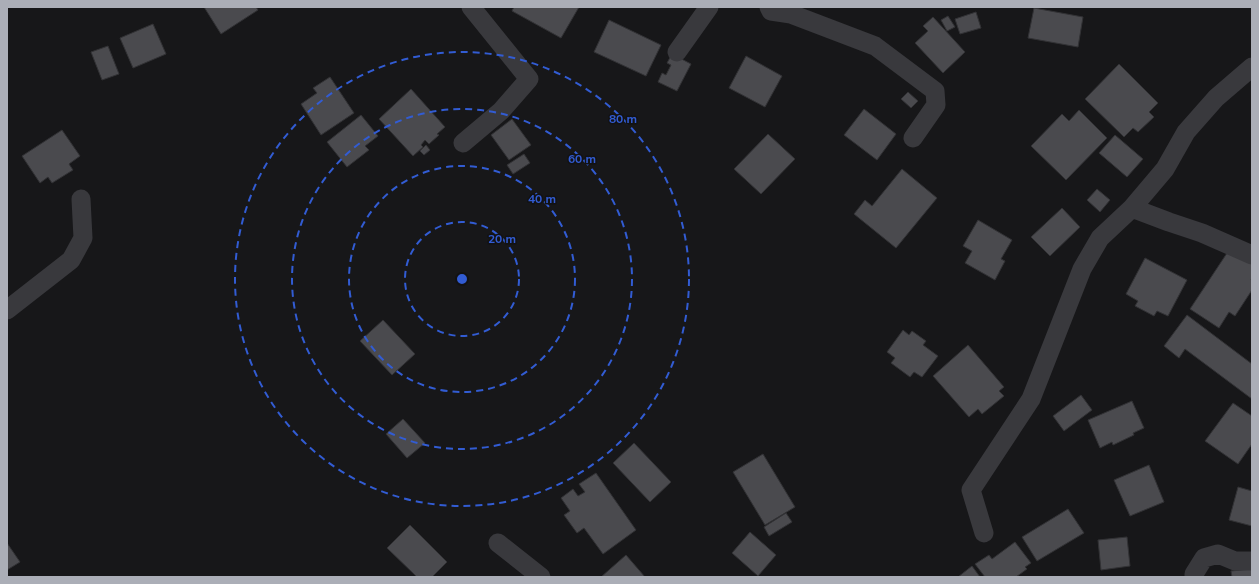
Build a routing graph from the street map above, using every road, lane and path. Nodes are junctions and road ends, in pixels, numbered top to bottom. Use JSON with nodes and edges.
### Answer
{"nodes":[{"id":1,"x":471,"y":7,"type":"edge"},
{"id":2,"x":709,"y":7,"type":"edge"},
{"id":3,"x":769,"y":7,"type":"edge"},
{"id":4,"x":677,"y":52,"type":"dead end"},
{"id":5,"x":1252,"y":67,"type":"edge"},
{"id":6,"x":913,"y":138,"type":"dead end"},
{"id":7,"x":463,"y":143,"type":"dead end"},
{"id":8,"x":80,"y":199,"type":"dead end"},
{"id":9,"x":1132,"y":208,"type":"junction"},
{"id":10,"x":1252,"y":256,"type":"edge"},
{"id":11,"x":7,"y":310,"type":"edge"},
{"id":12,"x":984,"y":533,"type":"dead end"},
{"id":13,"x":498,"y":543,"type":"dead end"},
{"id":14,"x":1252,"y":561,"type":"edge"},
{"id":15,"x":540,"y":577,"type":"edge"},
{"id":16,"x":1194,"y":577,"type":"edge"}],
"edges":[{"from":1,"to":7,"type":"street"},
{"from":2,"to":4,"type":"street"},
{"from":3,"to":6,"type":"street"},
{"from":5,"to":9,"type":"street"},
{"from":8,"to":11,"type":"street"},
{"from":9,"to":10,"type":"street"},
{"from":9,"to":12,"type":"street"},
{"from":13,"to":15,"type":"street"},
{"from":14,"to":16,"type":"street"}]}
